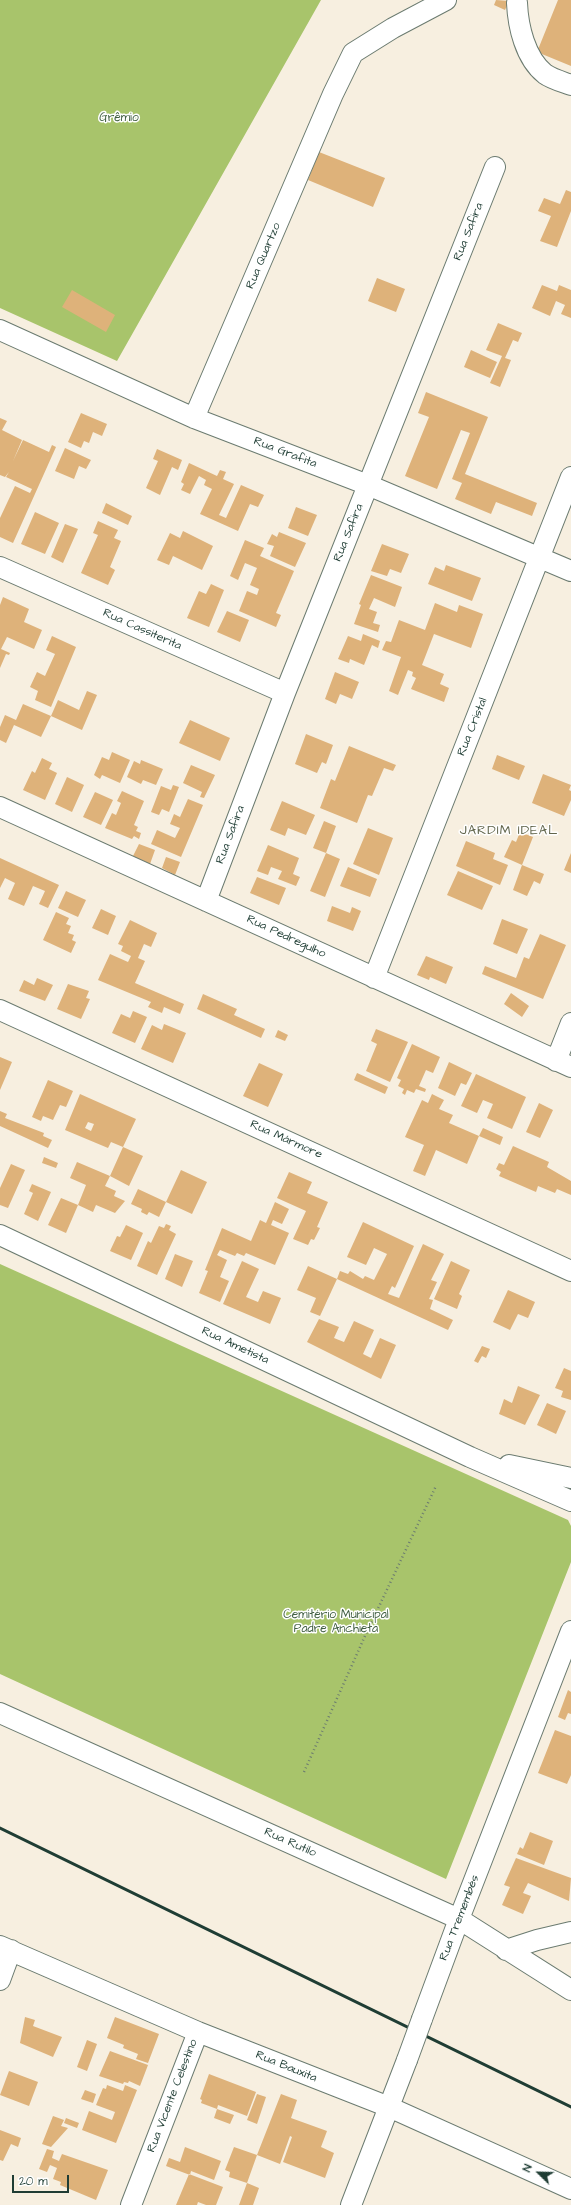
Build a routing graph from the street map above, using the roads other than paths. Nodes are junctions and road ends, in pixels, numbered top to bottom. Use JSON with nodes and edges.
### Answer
{"nodes":[{"id":1,"x":446,"y":0,"type":"edge"},
{"id":2,"x":515,"y":1,"type":"edge"},
{"id":3,"x":571,"y":85,"type":"edge"},
{"id":4,"x":495,"y":167,"type":"dead end"},
{"id":5,"x":0,"y":330,"type":"edge"},
{"id":6,"x":194,"y":418,"type":"junction"},
{"id":7,"x":571,"y":477,"type":"edge"},
{"id":8,"x":368,"y":485,"type":"junction"},
{"id":9,"x":540,"y":559,"type":"junction"},
{"id":10,"x":0,"y":567,"type":"edge"},
{"id":11,"x":571,"y":571,"type":"edge"},
{"id":12,"x":285,"y":693,"type":"junction"},
{"id":13,"x":0,"y":807,"type":"edge"},
{"id":14,"x":206,"y":901,"type":"junction"},
{"id":15,"x":374,"y":978,"type":"junction"},
{"id":16,"x":0,"y":1010,"type":"edge"},
{"id":17,"x":571,"y":1023,"type":"edge"},
{"id":18,"x":564,"y":1064,"type":"edge"},
{"id":19,"x":0,"y":1235,"type":"edge"},
{"id":20,"x":571,"y":1271,"type":"edge"},
{"id":21,"x":470,"y":1457,"type":"junction"},
{"id":22,"x":571,"y":1478,"type":"edge"},
{"id":23,"x":571,"y":1501,"type":"edge"},
{"id":24,"x":571,"y":1631,"type":"edge"},
{"id":25,"x":0,"y":1713,"type":"edge"},
{"id":26,"x":459,"y":1919,"type":"junction"},
{"id":27,"x":571,"y":1932,"type":"edge"},
{"id":28,"x":6,"y":1948,"type":"edge"},
{"id":29,"x":506,"y":1950,"type":"junction"},
{"id":30,"x":0,"y":1980,"type":"edge"},
{"id":31,"x":571,"y":1990,"type":"edge"},
{"id":32,"x":198,"y":2032,"type":"junction"},
{"id":33,"x":389,"y":2107,"type":"junction"},
{"id":34,"x":571,"y":2189,"type":"edge"},
{"id":35,"x":131,"y":2205,"type":"edge"},
{"id":36,"x":351,"y":2205,"type":"edge"}],
"edges":[{"from":1,"to":6,"type":"street","name":"Rua Quartzo"},
{"from":2,"to":3,"type":"street"},
{"from":4,"to":8,"type":"street","name":"Rua Safira"},
{"from":5,"to":6,"type":"street","name":"Rua Grafita"},
{"from":6,"to":8,"type":"street","name":"Rua Grafita"},
{"from":7,"to":9,"type":"street","name":"Rua Cristal"},
{"from":8,"to":9,"type":"street","name":"Rua Grafita"},
{"from":8,"to":12,"type":"street","name":"Rua Safira"},
{"from":9,"to":11,"type":"street","name":"Rua Grafita"},
{"from":9,"to":15,"type":"street","name":"Rua Cristal"},
{"from":10,"to":12,"type":"street","name":"Rua Cassiterita"},
{"from":12,"to":14,"type":"street","name":"Rua Safira"},
{"from":13,"to":14,"type":"street","name":"Rua Pedregulho"},
{"from":14,"to":15,"type":"street","name":"Rua Pedregulho"},
{"from":15,"to":18,"type":"street","name":"Rua Pedregulho"},
{"from":16,"to":20,"type":"street","name":"Rua Mármore"},
{"from":17,"to":18,"type":"street"},
{"from":19,"to":21,"type":"street","name":"Rua Ametista"},
{"from":21,"to":22,"type":"street","name":"Rua Ametista"},
{"from":21,"to":23,"type":"street","name":"Rua Ametista"},
{"from":24,"to":26,"type":"street","name":"Rua Tremembés"},
{"from":25,"to":26,"type":"street","name":"Rua Rutilo"},
{"from":26,"to":29,"type":"street","name":"Rua Rutilo"},
{"from":26,"to":33,"type":"street","name":"Rua Tremembés","bridge":true},
{"from":27,"to":29,"type":"street"},
{"from":28,"to":30,"type":"street"},
{"from":28,"to":32,"type":"street","name":"Rua Bauxita"},
{"from":29,"to":31,"type":"street","name":"Rua Rutilo"},
{"from":32,"to":33,"type":"street","name":"Rua Bauxita"},
{"from":32,"to":35,"type":"street","name":"Rua Vicente Celestino"},
{"from":33,"to":34,"type":"street","name":"Rua Bauxita"},
{"from":33,"to":36,"type":"street","name":"Rua Tremembés"}]}
